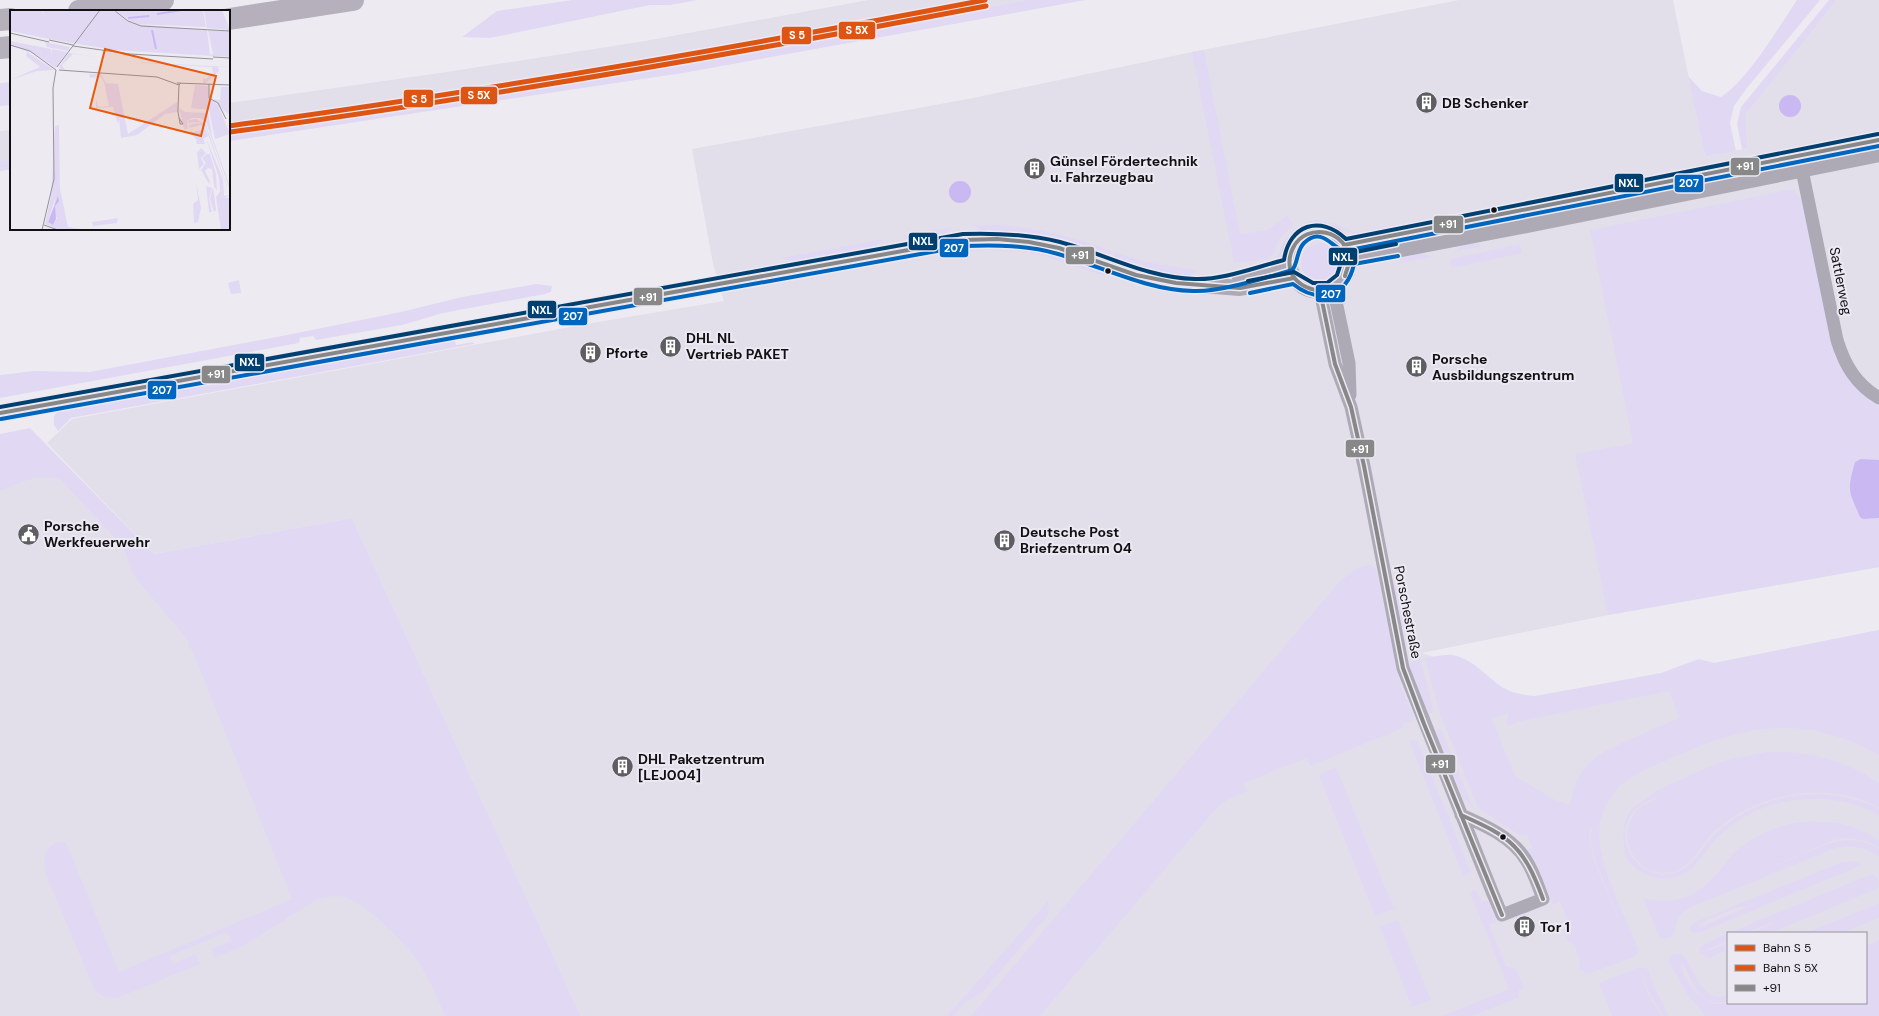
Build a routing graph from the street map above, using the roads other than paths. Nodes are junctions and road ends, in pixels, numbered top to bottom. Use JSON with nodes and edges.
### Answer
{"nodes":[{"id":1,"x":163,"y":0,"type":"edge"},
{"id":2,"x":353,"y":0,"type":"edge"},
{"id":3,"x":87,"y":10,"type":"edge"},
{"id":4,"x":10,"y":19,"type":"edge"},
{"id":5,"x":230,"y":19,"type":"edge"},
{"id":6,"x":0,"y":20,"type":"edge"},
{"id":7,"x":10,"y":47,"type":"edge"},
{"id":8,"x":0,"y":48,"type":"edge"},
{"id":9,"x":1879,"y":140,"type":"edge"},
{"id":10,"x":1879,"y":154,"type":"edge"},
{"id":11,"x":1801,"y":162,"type":"junction"},
{"id":12,"x":1347,"y":252,"type":"junction"},
{"id":13,"x":1291,"y":271,"type":"junction"},
{"id":14,"x":1327,"y":289,"type":"junction"},
{"id":15,"x":1879,"y":398,"type":"edge"},
{"id":16,"x":0,"y":413,"type":"edge"},
{"id":17,"x":1461,"y":815,"type":"junction"}],
"edges":[{"from":1,"to":3,"type":"highway"},
{"from":2,"to":5,"type":"highway"},
{"from":4,"to":6,"type":"highway"},
{"from":7,"to":8,"type":"highway"},
{"from":9,"to":11,"type":"street"},
{"from":10,"to":11,"type":"street"},
{"from":11,"to":12,"type":"street"},
{"from":11,"to":15,"type":"street","name":"Sattlerweg"},
{"from":12,"to":13,"type":"street"},
{"from":12,"to":14,"type":"street"},
{"from":13,"to":14,"type":"street"},
{"from":13,"to":16,"type":"street"},
{"from":14,"to":17,"type":"street","name":"Porschestraße"},
{"from":17,"to":17,"type":"street","name":"Porschestraße"}]}
